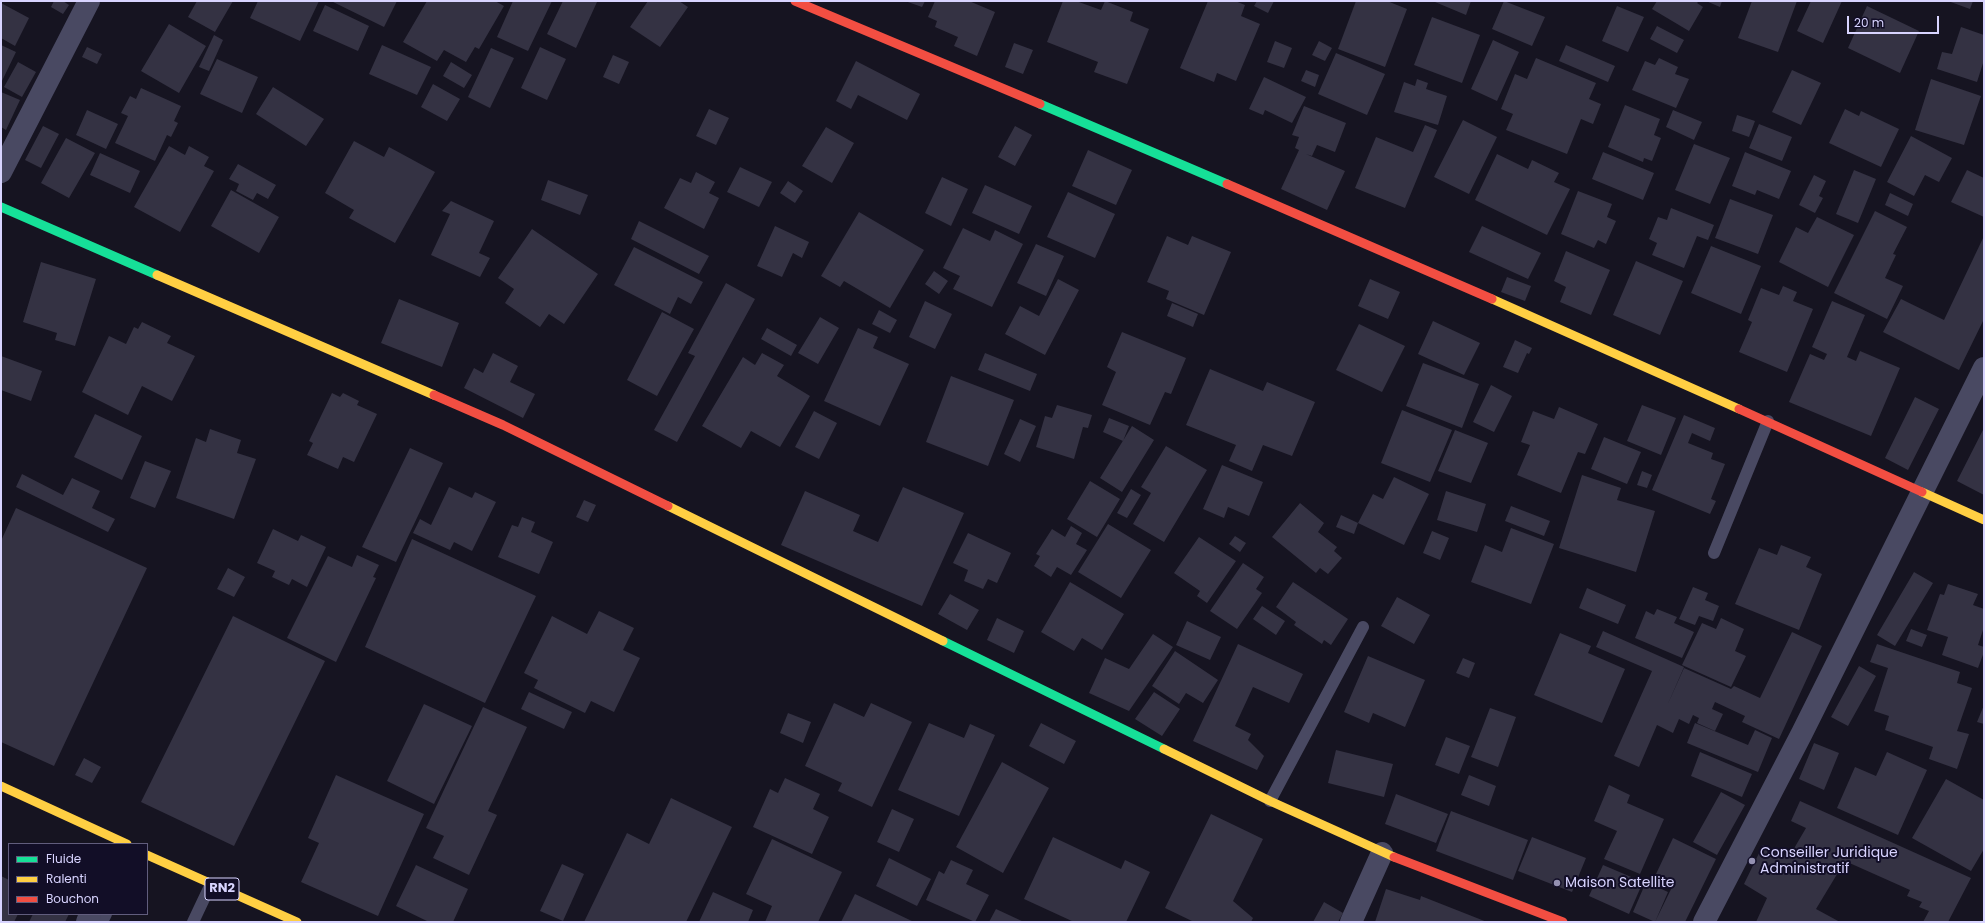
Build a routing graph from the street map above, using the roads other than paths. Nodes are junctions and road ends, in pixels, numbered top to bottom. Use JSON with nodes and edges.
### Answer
{"nodes":[{"id":1,"x":89,"y":1,"type":"edge"},
{"id":2,"x":795,"y":1,"type":"edge"},
{"id":3,"x":1,"y":172,"type":"edge"},
{"id":4,"x":1,"y":207,"type":"edge"},
{"id":5,"x":1984,"y":368,"type":"edge"},
{"id":6,"x":1768,"y":421,"type":"junction"},
{"id":7,"x":1921,"y":491,"type":"junction"},
{"id":8,"x":1984,"y":520,"type":"edge"},
{"id":9,"x":1714,"y":553,"type":"dead end"},
{"id":10,"x":1363,"y":626,"type":"dead end"},
{"id":11,"x":1,"y":786,"type":"edge"},
{"id":12,"x":1270,"y":801,"type":"junction"},
{"id":13,"x":125,"y":843,"type":"edge"},
{"id":14,"x":1382,"y":853,"type":"junction"},
{"id":15,"x":148,"y":855,"type":"edge"},
{"id":16,"x":211,"y":884,"type":"junction"},
{"id":17,"x":193,"y":922,"type":"edge"},
{"id":18,"x":297,"y":922,"type":"edge"},
{"id":19,"x":1351,"y":922,"type":"edge"},
{"id":20,"x":1563,"y":922,"type":"edge"},
{"id":21,"x":1704,"y":922,"type":"edge"}],
"edges":[{"from":1,"to":3,"type":"street"},
{"from":2,"to":6,"type":"main road"},
{"from":4,"to":12,"type":"main road"},
{"from":5,"to":7,"type":"street"},
{"from":6,"to":7,"type":"main road"},
{"from":6,"to":9,"type":"lane"},
{"from":7,"to":8,"type":"main road"},
{"from":7,"to":21,"type":"street"},
{"from":10,"to":12,"type":"lane"},
{"from":11,"to":13,"type":"main road"},
{"from":12,"to":14,"type":"main road"},
{"from":14,"to":19,"type":"street"},
{"from":14,"to":20,"type":"main road"},
{"from":15,"to":16,"type":"main road","number":"RN2"},
{"from":16,"to":17,"type":"lane"},
{"from":16,"to":18,"type":"main road","number":"RN2"}]}
